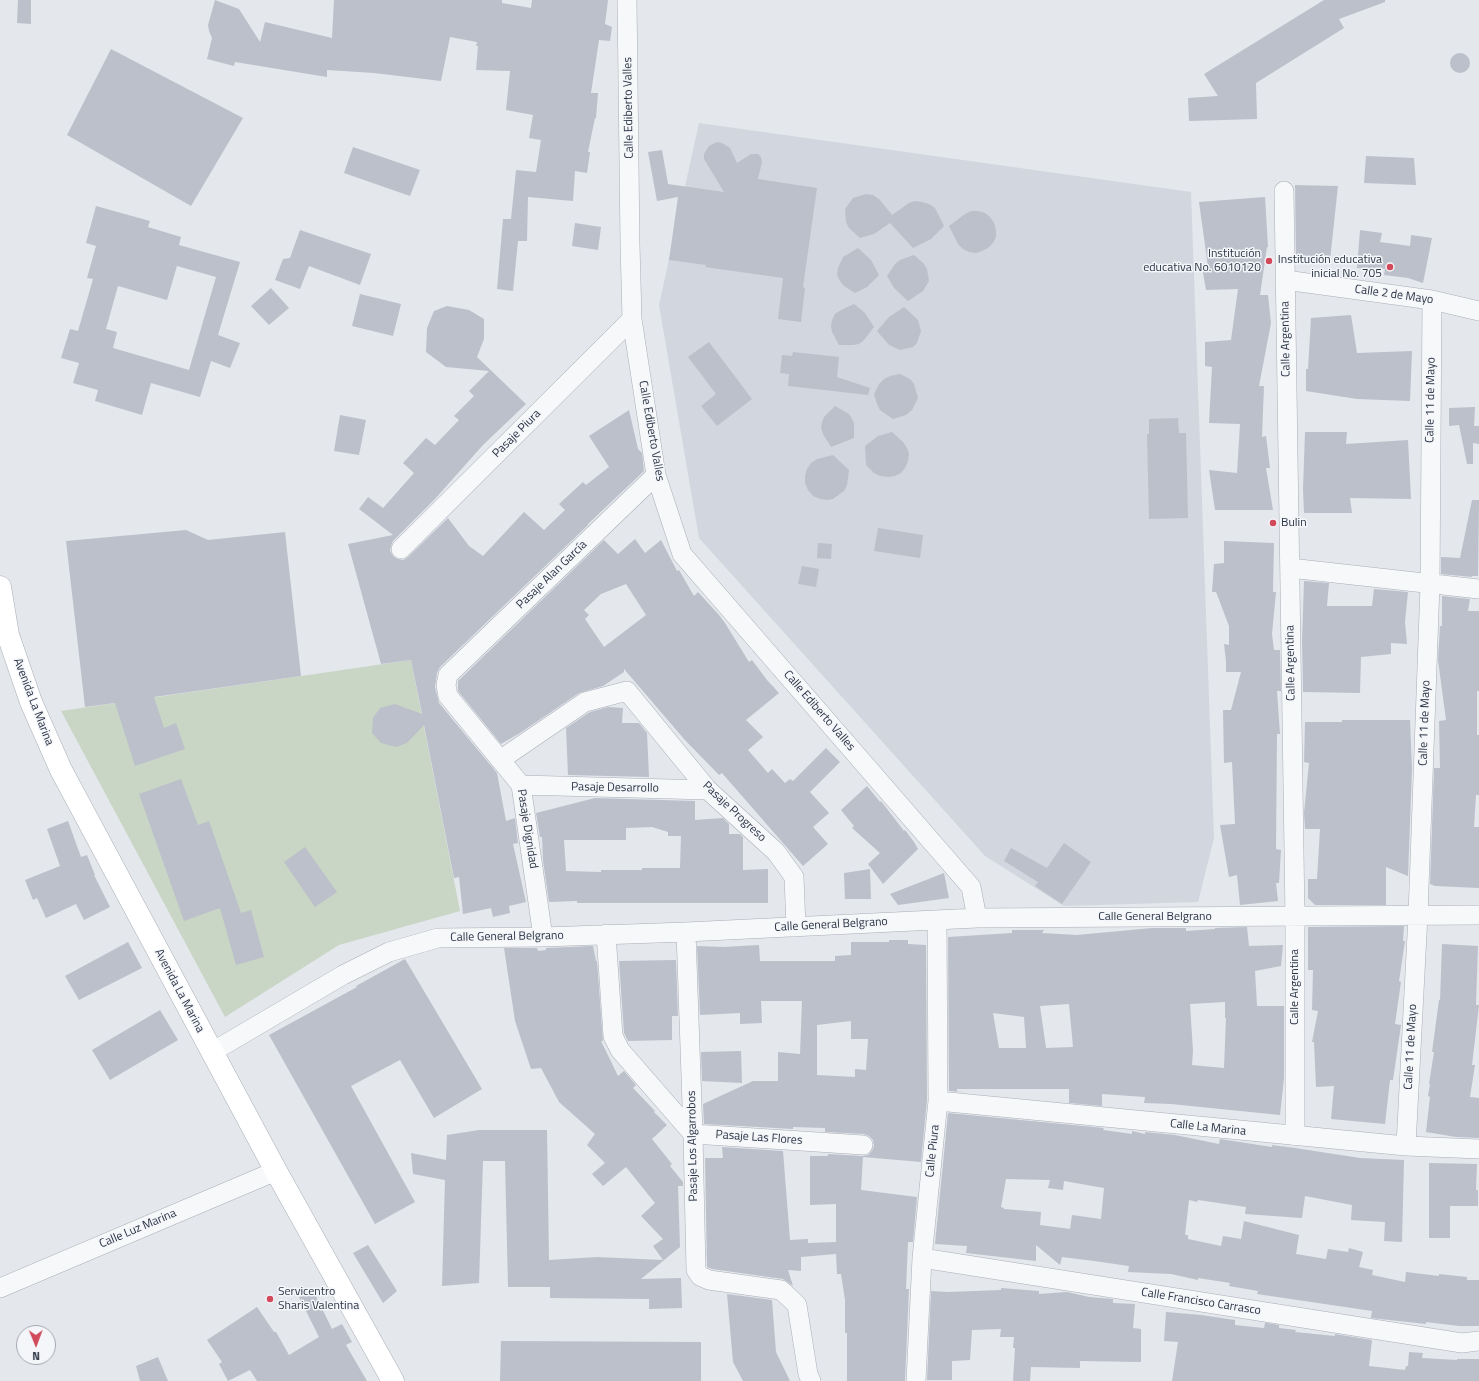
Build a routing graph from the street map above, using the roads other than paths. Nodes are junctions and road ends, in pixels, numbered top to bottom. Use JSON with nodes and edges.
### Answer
{"nodes":[{"id":1,"x":627,"y":0,"type":"edge"},
{"id":2,"x":1284,"y":191,"type":"dead end"},
{"id":3,"x":1285,"y":280,"type":"junction"},
{"id":4,"x":1432,"y":300,"type":"junction"},
{"id":5,"x":1479,"y":311,"type":"edge"},
{"id":6,"x":632,"y":319,"type":"junction"},
{"id":7,"x":656,"y":475,"type":"junction"},
{"id":8,"x":401,"y":549,"type":"dead end"},
{"id":9,"x":1290,"y":568,"type":"junction"},
{"id":10,"x":1430,"y":585,"type":"junction"},
{"id":11,"x":0,"y":587,"type":"edge"},
{"id":12,"x":1479,"y":589,"type":"edge"},
{"id":13,"x":448,"y":675,"type":"joint"},
{"id":14,"x":500,"y":760,"type":"junction"},
{"id":15,"x":521,"y":785,"type":"junction"},
{"id":16,"x":708,"y":790,"type":"junction"},
{"id":17,"x":1418,"y":915,"type":"junction"},
{"id":18,"x":1479,"y":915,"type":"edge"},
{"id":19,"x":1295,"y":917,"type":"junction"},
{"id":20,"x":977,"y":918,"type":"junction"},
{"id":21,"x":937,"y":920,"type":"junction"},
{"id":22,"x":796,"y":927,"type":"junction"},
{"id":23,"x":686,"y":932,"type":"junction"},
{"id":24,"x":606,"y":934,"type":"junction"},
{"id":25,"x":543,"y":937,"type":"junction"},
{"id":26,"x":212,"y":1052,"type":"junction"},
{"id":27,"x":938,"y":1101,"type":"junction"},
{"id":28,"x":694,"y":1134,"type":"junction"},
{"id":29,"x":1295,"y":1136,"type":"junction"},
{"id":30,"x":863,"y":1145,"type":"dead end"},
{"id":31,"x":1406,"y":1146,"type":"junction"},
{"id":32,"x":1479,"y":1149,"type":"edge"},
{"id":33,"x":276,"y":1171,"type":"junction"},
{"id":34,"x":922,"y":1258,"type":"junction"},
{"id":35,"x":0,"y":1288,"type":"edge"},
{"id":36,"x":1479,"y":1341,"type":"edge"},
{"id":37,"x":393,"y":1381,"type":"edge"},
{"id":38,"x":811,"y":1381,"type":"edge"},
{"id":39,"x":916,"y":1381,"type":"edge"}],
"edges":[{"from":1,"to":6,"type":"street","name":"Calle Ediberto Valles"},
{"from":2,"to":3,"type":"street","name":"Calle Argentina"},
{"from":3,"to":4,"type":"street","name":"Calle 2 de Mayo"},
{"from":3,"to":9,"type":"street","name":"Calle Argentina"},
{"from":4,"to":5,"type":"street","name":"Calle 2 de Mayo"},
{"from":4,"to":10,"type":"street","name":"Calle 11 de Mayo"},
{"from":6,"to":7,"type":"street","name":"Calle Ediberto Valles"},
{"from":6,"to":8,"type":"street","name":"Pasaje Piura"},
{"from":7,"to":13,"type":"street","name":"Pasaje Alan García"},
{"from":7,"to":20,"type":"street","name":"Calle Ediberto Valles"},
{"from":9,"to":10,"type":"street"},
{"from":9,"to":19,"type":"street","name":"Calle Argentina"},
{"from":10,"to":12,"type":"street"},
{"from":10,"to":17,"type":"street","name":"Calle 11 de Mayo"},
{"from":11,"to":26,"type":"main road","name":"Avenida La Marina"},
{"from":13,"to":14,"type":"street","name":"Pasaje Dignidad"},
{"from":14,"to":15,"type":"street","name":"Pasaje Dignidad"},
{"from":14,"to":16,"type":"street","name":"Pasaje Progreso"},
{"from":15,"to":16,"type":"street","name":"Pasaje Desarrollo"},
{"from":15,"to":25,"type":"street","name":"Pasaje Dignidad"},
{"from":16,"to":22,"type":"street","name":"Pasaje Progreso"},
{"from":17,"to":18,"type":"street","name":"Calle General Belgrano"},
{"from":17,"to":19,"type":"street","name":"Calle General Belgrano"},
{"from":17,"to":31,"type":"street","name":"Calle 11 de Mayo"},
{"from":19,"to":20,"type":"street","name":"Calle General Belgrano"},
{"from":19,"to":29,"type":"street","name":"Calle Argentina"},
{"from":20,"to":21,"type":"street","name":"Calle General Belgrano"},
{"from":21,"to":22,"type":"street","name":"Calle General Belgrano"},
{"from":21,"to":27,"type":"street","name":"Calle Piura"},
{"from":22,"to":23,"type":"street","name":"Calle General Belgrano"},
{"from":23,"to":24,"type":"street","name":"Calle General Belgrano"},
{"from":23,"to":28,"type":"street","name":"Pasaje Los Algarrobos"},
{"from":24,"to":25,"type":"street","name":"Calle General Belgrano"},
{"from":24,"to":28,"type":"street"},
{"from":25,"to":26,"type":"street","name":"Calle General Belgrano"},
{"from":26,"to":33,"type":"main road","name":"Avenida La Marina"},
{"from":27,"to":29,"type":"street","name":"Calle La Marina"},
{"from":27,"to":34,"type":"street","name":"Calle Piura"},
{"from":28,"to":30,"type":"street","name":"Pasaje Las Flores"},
{"from":28,"to":38,"type":"street","name":"Pasaje Los Algarrobos"},
{"from":29,"to":31,"type":"street","name":"Calle La Marina"},
{"from":31,"to":32,"type":"street","name":"Calle La Marina"},
{"from":33,"to":35,"type":"street","name":"Calle Luz Marina"},
{"from":33,"to":37,"type":"main road","name":"Avenida La Marina"},
{"from":34,"to":36,"type":"street","name":"Calle Francisco Carrasco"},
{"from":34,"to":39,"type":"street","name":"Calle Piura"}]}
